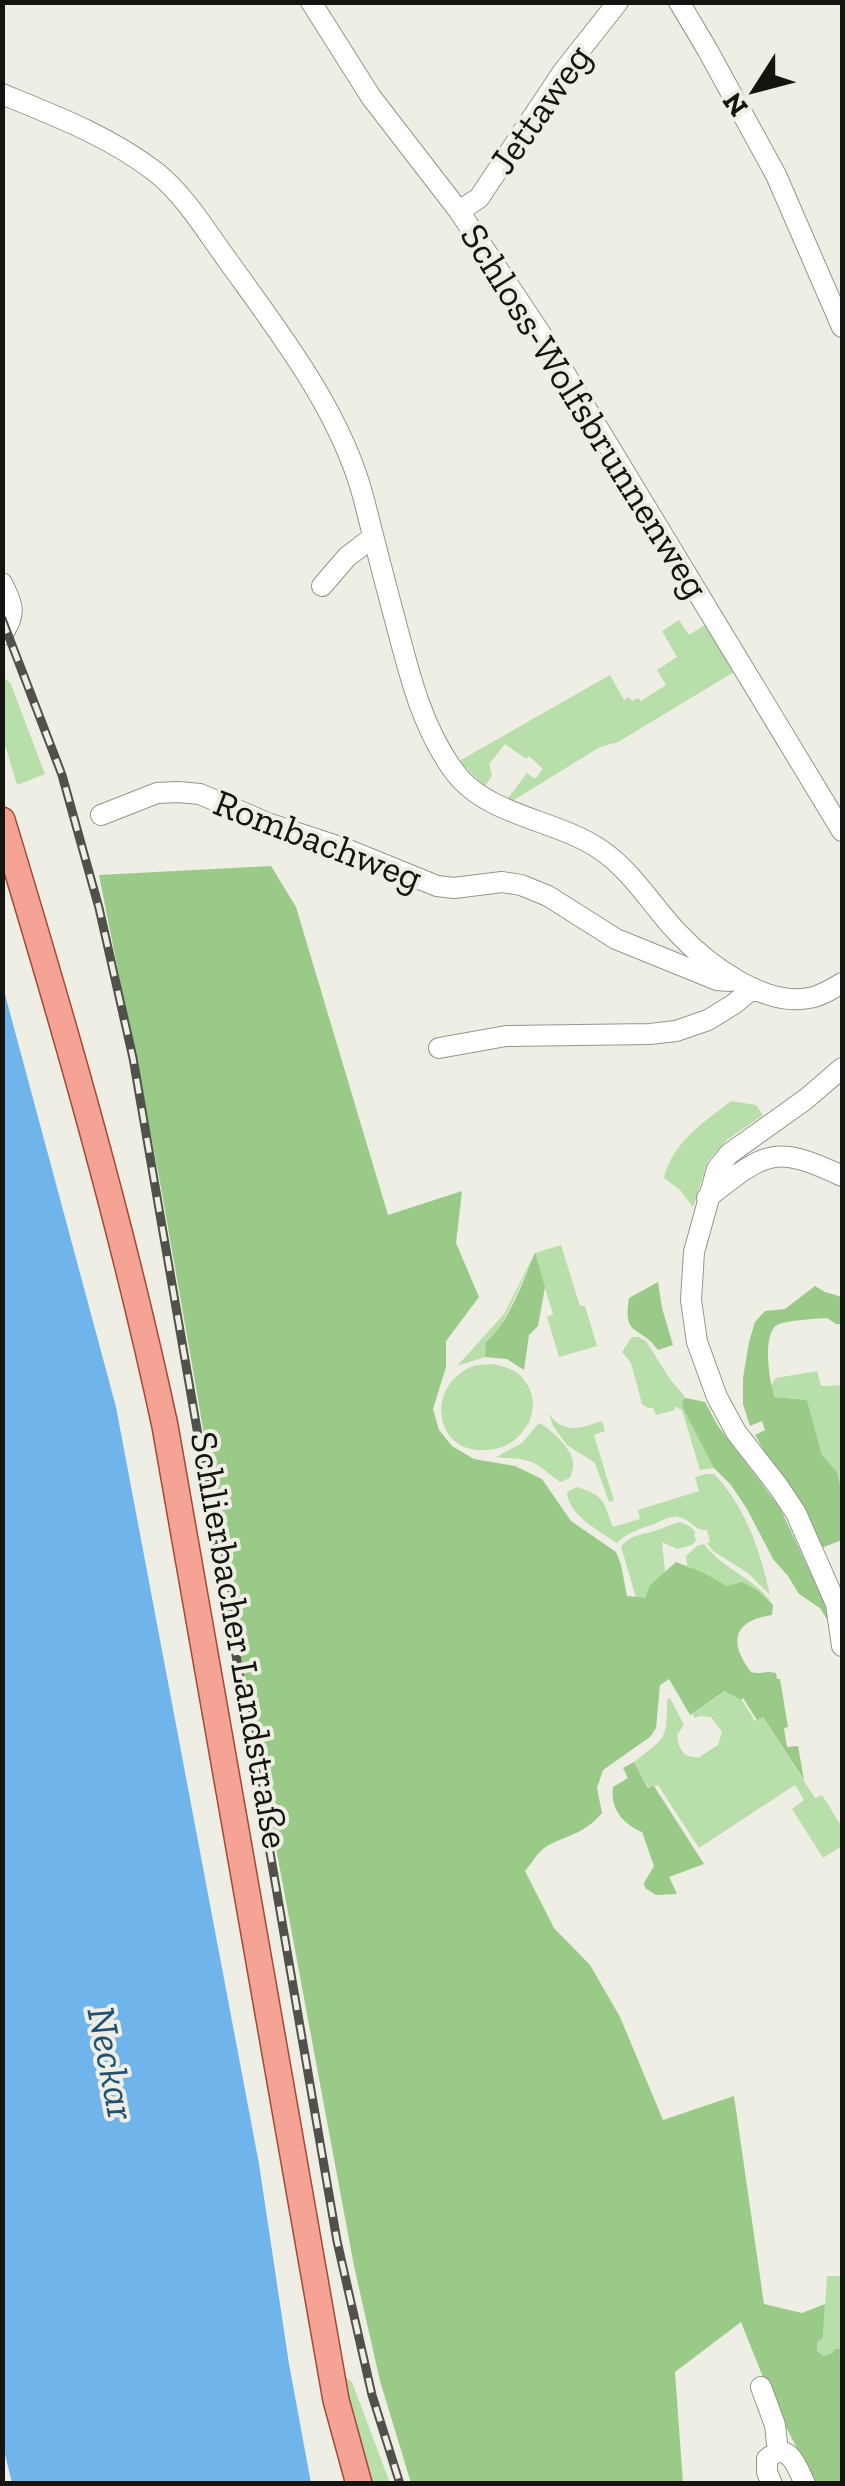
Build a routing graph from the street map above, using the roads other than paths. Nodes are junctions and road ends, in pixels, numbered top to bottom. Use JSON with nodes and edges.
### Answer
{"nodes":[{"id":1,"x":311,"y":2,"type":"edge"},
{"id":2,"x":618,"y":2,"type":"edge"},
{"id":3,"x":679,"y":2,"type":"edge"},
{"id":4,"x":2,"y":94,"type":"edge"},
{"id":5,"x":459,"y":211,"type":"junction"},
{"id":6,"x":842,"y":327,"type":"edge"},
{"id":7,"x":373,"y":537,"type":"junction"},
{"id":8,"x":2,"y":583,"type":"edge"},
{"id":9,"x":322,"y":586,"type":"dead end"},
{"id":10,"x":2,"y":635,"type":"edge"},
{"id":11,"x":101,"y":815,"type":"dead end"},
{"id":12,"x":2,"y":820,"type":"edge"},
{"id":13,"x":842,"y":831,"type":"edge"},
{"id":14,"x":842,"y":982,"type":"edge"},
{"id":15,"x":745,"y":984,"type":"junction"},
{"id":16,"x":439,"y":1048,"type":"dead end"},
{"id":17,"x":842,"y":1068,"type":"edge"},
{"id":18,"x":842,"y":1176,"type":"edge"},
{"id":19,"x":708,"y":1198,"type":"junction"},
{"id":20,"x":842,"y":1646,"type":"edge"},
{"id":21,"x":761,"y":2388,"type":"dead end"},
{"id":22,"x":778,"y":2452,"type":"junction"},
{"id":23,"x":360,"y":2484,"type":"edge"},
{"id":24,"x":772,"y":2484,"type":"edge"},
{"id":25,"x":805,"y":2484,"type":"edge"}],
"edges":[{"from":1,"to":5,"type":"street","name":"Schloss-Wolfsbrunnenweg"},
{"from":2,"to":5,"type":"street","name":"Jettaweg"},
{"from":3,"to":6,"type":"street"},
{"from":4,"to":7,"type":"street"},
{"from":5,"to":13,"type":"street","name":"Schloss-Wolfsbrunnenweg"},
{"from":7,"to":9,"type":"street"},
{"from":7,"to":15,"type":"street"},
{"from":8,"to":10,"type":"street"},
{"from":11,"to":15,"type":"street","name":"Rombachweg"},
{"from":12,"to":23,"type":"main road","name":"Schlierbacher Landstraße"},
{"from":14,"to":15,"type":"street","name":"Rombachweg"},
{"from":15,"to":16,"type":"street"},
{"from":17,"to":19,"type":"street"},
{"from":18,"to":19,"type":"street"},
{"from":19,"to":20,"type":"street"},
{"from":21,"to":22,"type":"street"},
{"from":22,"to":24,"type":"street"},
{"from":22,"to":25,"type":"street"}]}
